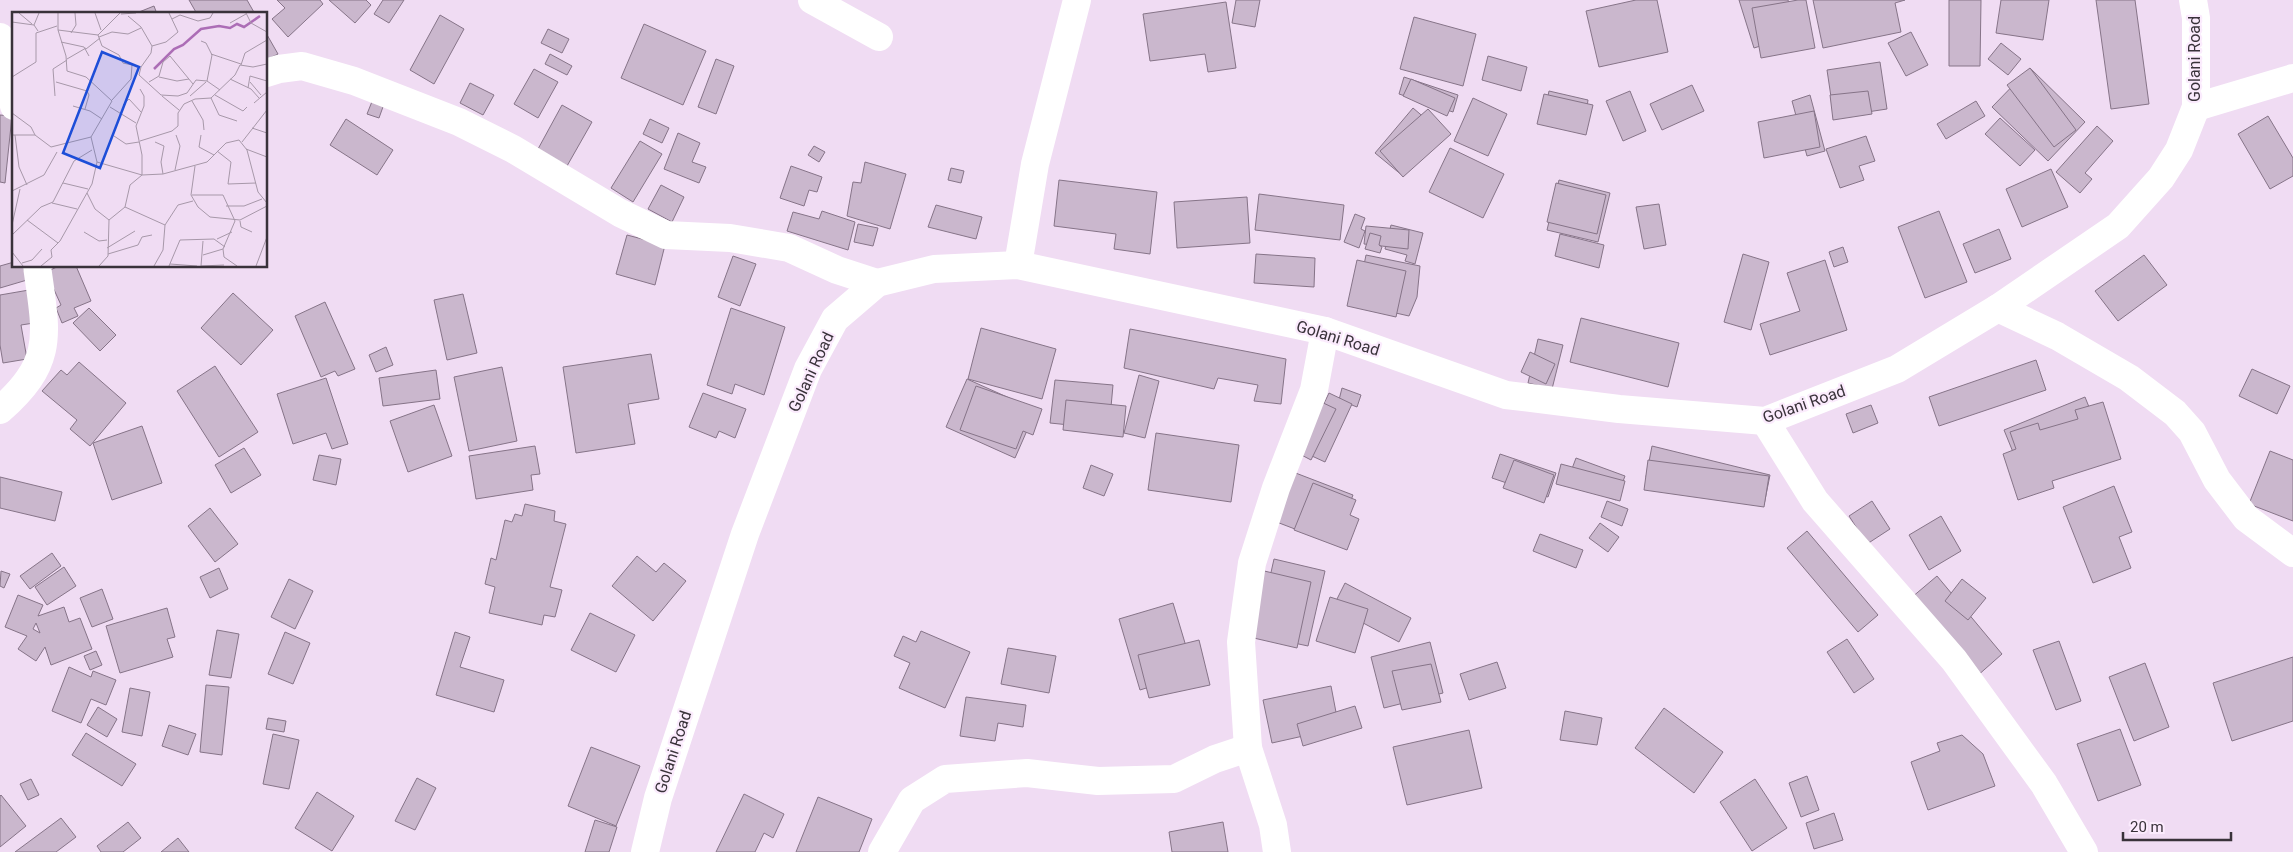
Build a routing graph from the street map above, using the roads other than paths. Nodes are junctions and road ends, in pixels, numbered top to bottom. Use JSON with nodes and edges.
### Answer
{"nodes":[{"id":1,"x":812,"y":0,"type":"edge"},
{"id":2,"x":1077,"y":0,"type":"edge"},
{"id":3,"x":2193,"y":0,"type":"edge"},
{"id":4,"x":0,"y":37,"type":"edge"},
{"id":5,"x":878,"y":37,"type":"dead end"},
{"id":6,"x":268,"y":72,"type":"edge"},
{"id":7,"x":2293,"y":78,"type":"edge"},
{"id":8,"x":12,"y":96,"type":"edge"},
{"id":9,"x":2196,"y":107,"type":"junction"},
{"id":10,"x":1018,"y":265,"type":"junction"},
{"id":11,"x":37,"y":268,"type":"edge"},
{"id":12,"x":877,"y":283,"type":"junction"},
{"id":13,"x":1998,"y":308,"type":"junction"},
{"id":14,"x":1325,"y":331,"type":"junction"},
{"id":15,"x":0,"y":410,"type":"edge"},
{"id":16,"x":1765,"y":421,"type":"junction"},
{"id":17,"x":2293,"y":553,"type":"edge"},
{"id":18,"x":1248,"y":748,"type":"junction"},
{"id":19,"x":645,"y":852,"type":"edge"},
{"id":20,"x":882,"y":852,"type":"edge"},
{"id":21,"x":1277,"y":852,"type":"edge"},
{"id":22,"x":2084,"y":852,"type":"edge"}],
"edges":[{"from":1,"to":5,"type":"street"},
{"from":2,"to":10,"type":"street"},
{"from":3,"to":9,"type":"street","name":"Golani Road"},
{"from":4,"to":8,"type":"street"},
{"from":6,"to":12,"type":"street"},
{"from":7,"to":9,"type":"street"},
{"from":9,"to":13,"type":"street","name":"Golani Road"},
{"from":10,"to":12,"type":"street","name":"Golani Road"},
{"from":10,"to":14,"type":"street","name":"Golani Road"},
{"from":11,"to":15,"type":"street"},
{"from":12,"to":19,"type":"street","name":"Golani Road"},
{"from":13,"to":16,"type":"street","name":"Golani Road"},
{"from":13,"to":17,"type":"street"},
{"from":14,"to":16,"type":"street","name":"Golani Road"},
{"from":14,"to":18,"type":"street"},
{"from":16,"to":22,"type":"street"},
{"from":18,"to":20,"type":"street"},
{"from":18,"to":21,"type":"street"}]}
